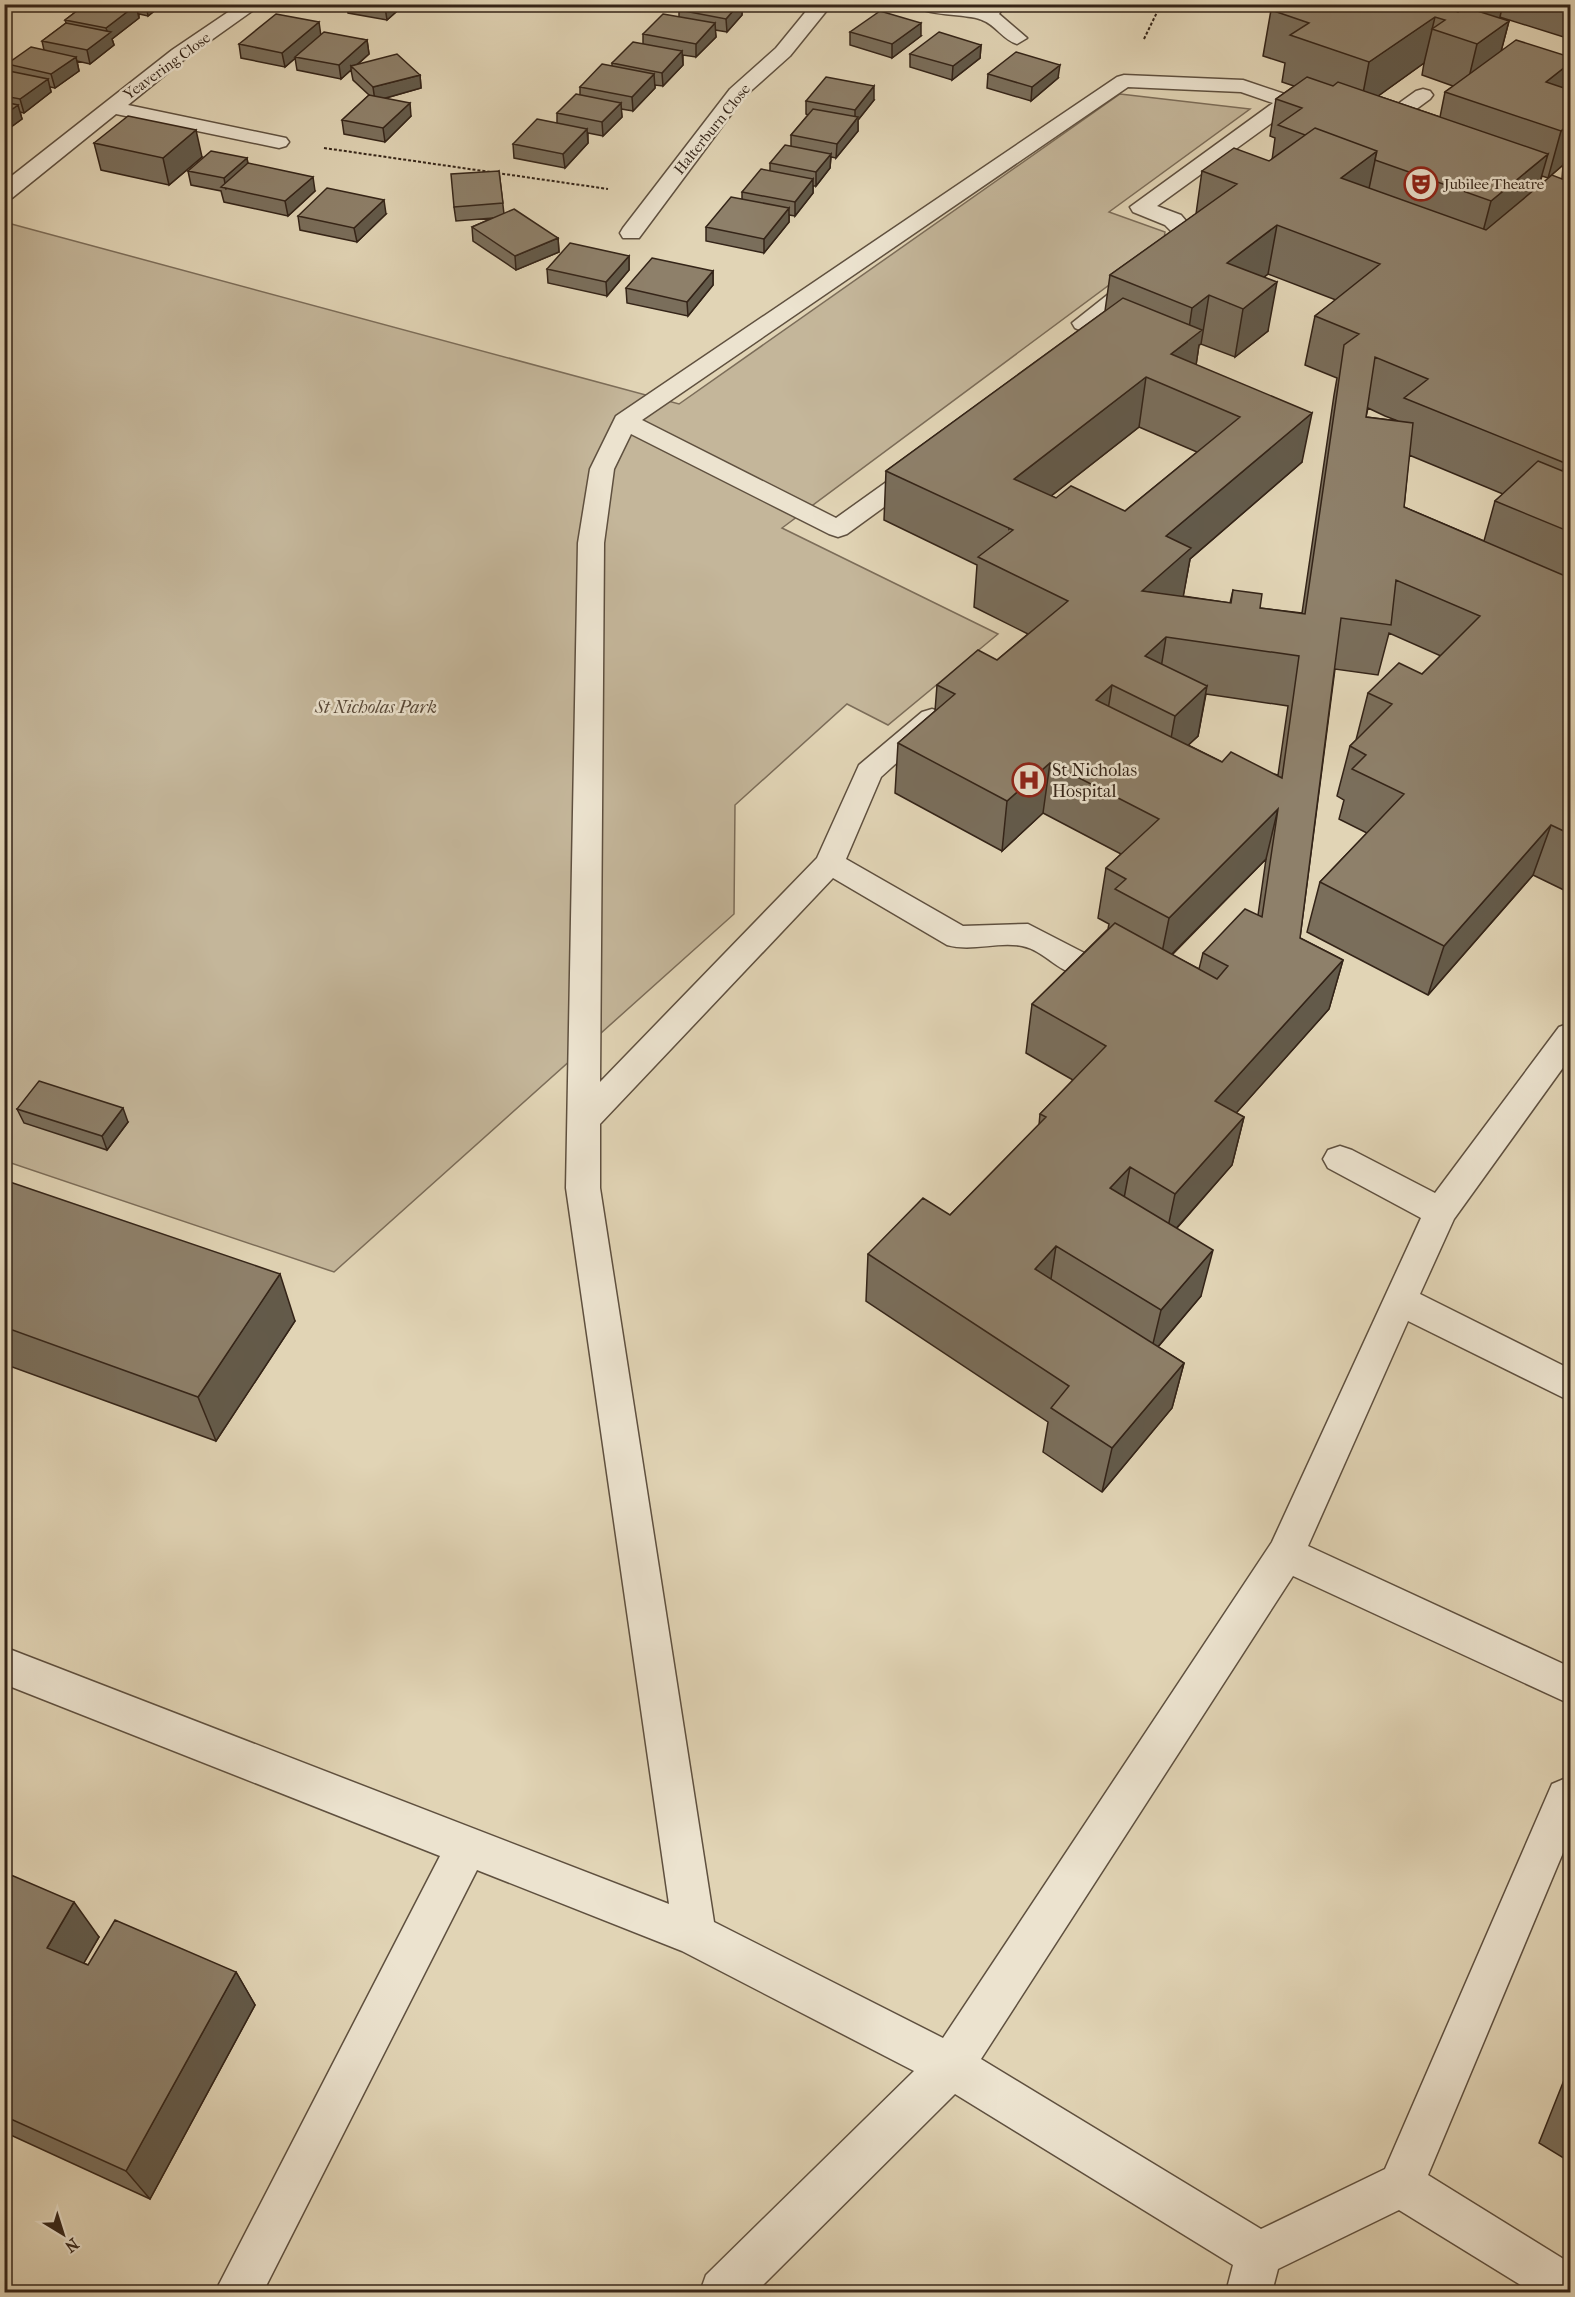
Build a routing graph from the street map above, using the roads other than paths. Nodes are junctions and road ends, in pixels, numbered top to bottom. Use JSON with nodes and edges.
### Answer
{"nodes":[{"id":1,"x":253,"y":4,"type":"edge"},
{"id":2,"x":823,"y":4,"type":"edge"},
{"id":3,"x":923,"y":4,"type":"edge"},
{"id":4,"x":993,"y":10,"type":"edge"},
{"id":5,"x":1017,"y":38,"type":"dead end"},
{"id":6,"x":1423,"y":95,"type":"dead end"},
{"id":7,"x":1288,"y":102,"type":"junction"},
{"id":8,"x":110,"y":107,"type":"junction"},
{"id":9,"x":279,"y":142,"type":"road end"},
{"id":10,"x":1190,"y":170,"type":"junction"},
{"id":11,"x":1212,"y":178,"type":"dead end"},
{"id":12,"x":4,"y":193,"type":"edge"},
{"id":13,"x":631,"y":233,"type":"dead end"},
{"id":14,"x":1142,"y":348,"type":"edge"},
{"id":15,"x":625,"y":421,"type":"junction"},
{"id":16,"x":945,"y":453,"type":"edge"},
{"id":17,"x":950,"y":703,"type":"edge"},
{"id":18,"x":830,"y":863,"type":"junction"},
{"id":19,"x":1083,"y":966,"type":"edge"},
{"id":20,"x":1570,"y":1035,"type":"edge"},
{"id":21,"x":584,"y":1120,"type":"junction"},
{"id":22,"x":1340,"y":1159,"type":"dead end"},
{"id":23,"x":1440,"y":1212,"type":"junction"},
{"id":24,"x":1399,"y":1300,"type":"junction"},
{"id":25,"x":1570,"y":1386,"type":"edge"},
{"id":26,"x":1286,"y":1554,"type":"junction"},
{"id":27,"x":4,"y":1665,"type":"edge"},
{"id":28,"x":1570,"y":1686,"type":"edge"},
{"id":29,"x":1566,"y":1798,"type":"dead end"},
{"id":30,"x":467,"y":1845,"type":"junction"},
{"id":31,"x":695,"y":1935,"type":"junction"},
{"id":32,"x":951,"y":2066,"type":"junction"},
{"id":33,"x":1401,"y":2185,"type":"junction"},
{"id":34,"x":1254,"y":2273,"type":"edge"},
{"id":35,"x":1570,"y":2289,"type":"edge"},
{"id":36,"x":238,"y":2292,"type":"edge"},
{"id":37,"x":723,"y":2292,"type":"edge"}],
"edges":[{"from":1,"to":8,"type":"street","name":"Yeavering Close"},
{"from":2,"to":13,"type":"street","name":"Halterburn Close"},
{"from":3,"to":4,"type":"street"},
{"from":4,"to":5,"type":"street"},
{"from":6,"to":7,"type":"street"},
{"from":7,"to":10,"type":"street"},
{"from":7,"to":15,"type":"street"},
{"from":8,"to":9,"type":"street","name":"Yeavering Close"},
{"from":8,"to":12,"type":"street","name":"Yeavering Close"},
{"from":10,"to":11,"type":"street"},
{"from":10,"to":14,"type":"street"},
{"from":15,"to":16,"type":"street"},
{"from":15,"to":21,"type":"street"},
{"from":17,"to":18,"type":"street"},
{"from":18,"to":19,"type":"street"},
{"from":18,"to":21,"type":"street"},
{"from":20,"to":23,"type":"street"},
{"from":21,"to":31,"type":"street"},
{"from":22,"to":23,"type":"street"},
{"from":23,"to":24,"type":"street"},
{"from":24,"to":25,"type":"street"},
{"from":24,"to":26,"type":"street"},
{"from":26,"to":28,"type":"street"},
{"from":26,"to":32,"type":"street"},
{"from":27,"to":30,"type":"street"},
{"from":29,"to":33,"type":"street"},
{"from":30,"to":31,"type":"street"},
{"from":30,"to":36,"type":"street"},
{"from":31,"to":32,"type":"street"},
{"from":32,"to":34,"type":"street"},
{"from":32,"to":37,"type":"street"},
{"from":33,"to":34,"type":"street"},
{"from":33,"to":35,"type":"street"}]}
